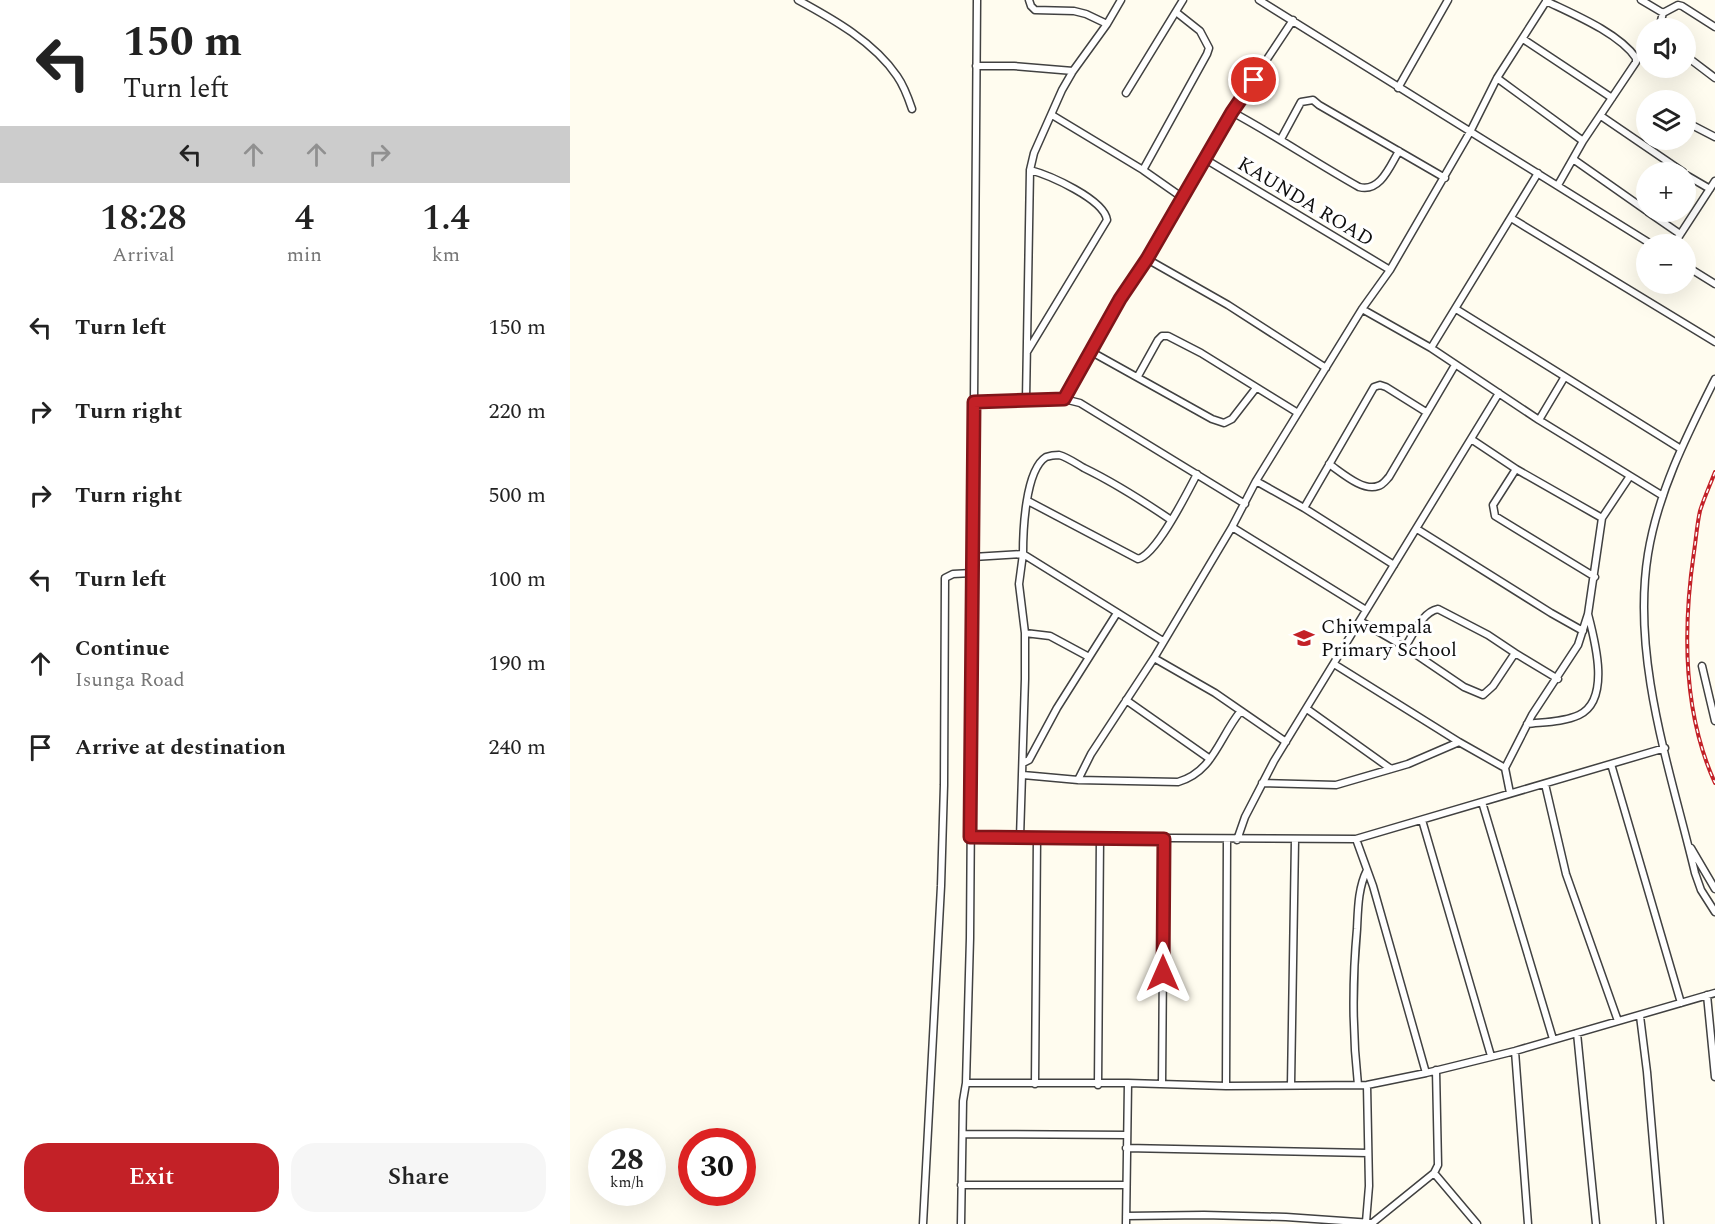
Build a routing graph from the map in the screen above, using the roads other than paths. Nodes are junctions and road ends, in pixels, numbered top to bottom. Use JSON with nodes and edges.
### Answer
{"nodes":[{"id":1,"x":798,"y":0,"type":"edge"},
{"id":2,"x":977,"y":0,"type":"edge"},
{"id":3,"x":1029,"y":0,"type":"edge"},
{"id":4,"x":1121,"y":0,"type":"edge"},
{"id":5,"x":1183,"y":0,"type":"edge"},
{"id":6,"x":1260,"y":0,"type":"edge"},
{"id":7,"x":1448,"y":0,"type":"edge"},
{"id":8,"x":1641,"y":0,"type":"edge"},
{"id":9,"x":1546,"y":1,"type":"edge"},
{"id":10,"x":1679,"y":2,"type":"edge"},
{"id":11,"x":1176,"y":12,"type":"junction"},
{"id":12,"x":1663,"y":13,"type":"junction"},
{"id":13,"x":1662,"y":18,"type":"edge"},
{"id":14,"x":1293,"y":20,"type":"junction"},
{"id":15,"x":1107,"y":24,"type":"junction"},
{"id":16,"x":1715,"y":27,"type":"edge"},
{"id":17,"x":1524,"y":39,"type":"junction"},
{"id":18,"x":1696,"y":64,"type":"edge"},
{"id":19,"x":976,"y":66,"type":"junction"},
{"id":20,"x":1073,"y":70,"type":"junction"},
{"id":21,"x":1497,"y":78,"type":"junction"},
{"id":22,"x":1715,"y":78,"type":"edge"},
{"id":23,"x":1398,"y":88,"type":"junction"},
{"id":24,"x":1126,"y":93,"type":"dead end"},
{"id":25,"x":1612,"y":98,"type":"junction"},
{"id":26,"x":912,"y":109,"type":"dead end"},
{"id":27,"x":1232,"y":112,"type":"junction"},
{"id":28,"x":1052,"y":115,"type":"junction"},
{"id":29,"x":1601,"y":116,"type":"junction"},
{"id":30,"x":1696,"y":127,"type":"edge"},
{"id":31,"x":1470,"y":132,"type":"junction"},
{"id":32,"x":1715,"y":137,"type":"edge"},
{"id":33,"x":1281,"y":138,"type":"junction"},
{"id":34,"x":1583,"y":141,"type":"junction"},
{"id":35,"x":1399,"y":151,"type":"junction"},
{"id":36,"x":1205,"y":159,"type":"junction"},
{"id":37,"x":1573,"y":159,"type":"junction"},
{"id":38,"x":1667,"y":162,"type":"edge"},
{"id":39,"x":1030,"y":170,"type":"junction"},
{"id":40,"x":1143,"y":170,"type":"junction"},
{"id":41,"x":1538,"y":173,"type":"junction"},
{"id":42,"x":1445,"y":178,"type":"junction"},
{"id":43,"x":1696,"y":181,"type":"edge"},
{"id":44,"x":1715,"y":181,"type":"edge"},
{"id":45,"x":1558,"y":185,"type":"junction"},
{"id":46,"x":1710,"y":189,"type":"junction"},
{"id":47,"x":1183,"y":198,"type":"junction"},
{"id":48,"x":1636,"y":203,"type":"edge"},
{"id":49,"x":1511,"y":218,"type":"junction"},
{"id":50,"x":1663,"y":222,"type":"edge"},
{"id":51,"x":1636,"y":234,"type":"edge"},
{"id":52,"x":1680,"y":234,"type":"joint"},
{"id":53,"x":1147,"y":259,"type":"junction"},
{"id":54,"x":1390,"y":270,"type":"junction"},
{"id":55,"x":1696,"y":272,"type":"edge"},
{"id":56,"x":1715,"y":284,"type":"edge"},
{"id":57,"x":1362,"y":309,"type":"junction"},
{"id":58,"x":1456,"y":309,"type":"junction"},
{"id":59,"x":1715,"y":342,"type":"edge"},
{"id":60,"x":1431,"y":348,"type":"junction"},
{"id":61,"x":1090,"y":351,"type":"junction"},
{"id":62,"x":1027,"y":353,"type":"junction"},
{"id":63,"x":1455,"y":365,"type":"junction"},
{"id":64,"x":1326,"y":368,"type":"junction"},
{"id":65,"x":1138,"y":376,"type":"junction"},
{"id":66,"x":1564,"y":378,"type":"junction"},
{"id":67,"x":1715,"y":379,"type":"edge"},
{"id":68,"x":1256,"y":388,"type":"junction"},
{"id":69,"x":1499,"y":393,"type":"junction"},
{"id":70,"x":1064,"y":399,"type":"junction"},
{"id":71,"x":1026,"y":400,"type":"junction"},
{"id":72,"x":974,"y":402,"type":"junction"},
{"id":73,"x":1426,"y":412,"type":"junction"},
{"id":74,"x":1298,"y":413,"type":"junction"},
{"id":75,"x":1539,"y":420,"type":"junction"},
{"id":76,"x":1471,"y":439,"type":"junction"},
{"id":77,"x":1681,"y":449,"type":"junction"},
{"id":78,"x":1329,"y":464,"type":"junction"},
{"id":79,"x":1516,"y":469,"type":"junction"},
{"id":80,"x":1197,"y":474,"type":"junction"},
{"id":81,"x":1630,"y":476,"type":"junction"},
{"id":82,"x":1256,"y":481,"type":"junction"},
{"id":83,"x":1663,"y":496,"type":"junction"},
{"id":84,"x":1028,"y":501,"type":"junction"},
{"id":85,"x":1245,"y":504,"type":"junction"},
{"id":86,"x":1304,"y":508,"type":"junction"},
{"id":87,"x":1602,"y":518,"type":"junction"},
{"id":88,"x":1172,"y":520,"type":"junction"},
{"id":89,"x":1232,"y":527,"type":"junction"},
{"id":90,"x":1417,"y":529,"type":"junction"},
{"id":91,"x":1023,"y":554,"type":"junction"},
{"id":92,"x":973,"y":557,"type":"junction"},
{"id":93,"x":1394,"y":565,"type":"junction"},
{"id":94,"x":972,"y":573,"type":"junction"},
{"id":95,"x":1595,"y":577,"type":"junction"},
{"id":96,"x":1366,"y":610,"type":"junction"},
{"id":97,"x":1117,"y":613,"type":"junction"},
{"id":98,"x":1588,"y":614,"type":"junction"},
{"id":99,"x":1360,"y":621,"type":"junction"},
{"id":100,"x":1583,"y":631,"type":"junction"},
{"id":101,"x":1025,"y":633,"type":"junction"},
{"id":102,"x":1163,"y":640,"type":"junction"},
{"id":103,"x":1405,"y":647,"type":"junction"},
{"id":104,"x":1515,"y":653,"type":"junction"},
{"id":105,"x":1089,"y":657,"type":"junction"},
{"id":106,"x":1154,"y":658,"type":"junction"},
{"id":107,"x":1334,"y":664,"type":"junction"},
{"id":108,"x":1702,"y":666,"type":"dead end"},
{"id":109,"x":1558,"y":679,"type":"junction"},
{"id":110,"x":1126,"y":700,"type":"junction"},
{"id":111,"x":1307,"y":709,"type":"junction"},
{"id":112,"x":1240,"y":712,"type":"junction"},
{"id":113,"x":1715,"y":721,"type":"edge"},
{"id":114,"x":1527,"y":724,"type":"junction"},
{"id":115,"x":1286,"y":742,"type":"junction"},
{"id":116,"x":1459,"y":742,"type":"junction"},
{"id":117,"x":1665,"y":748,"type":"junction"},
{"id":118,"x":1210,"y":759,"type":"junction"},
{"id":119,"x":1023,"y":763,"type":"junction"},
{"id":120,"x":1611,"y":764,"type":"junction"},
{"id":121,"x":1505,"y":768,"type":"junction"},
{"id":122,"x":1391,"y":769,"type":"junction"},
{"id":123,"x":1023,"y":775,"type":"junction"},
{"id":124,"x":1078,"y":780,"type":"junction"},
{"id":125,"x":1262,"y":783,"type":"junction"},
{"id":126,"x":1545,"y":783,"type":"junction"},
{"id":127,"x":1510,"y":794,"type":"junction"},
{"id":128,"x":1482,"y":802,"type":"junction"},
{"id":129,"x":1422,"y":820,"type":"junction"},
{"id":130,"x":970,"y":837,"type":"junction"},
{"id":131,"x":1037,"y":837,"type":"junction"},
{"id":132,"x":1100,"y":837,"type":"junction"},
{"id":133,"x":1020,"y":838,"type":"junction"},
{"id":134,"x":1164,"y":839,"type":"junction"},
{"id":135,"x":1356,"y":839,"type":"junction"},
{"id":136,"x":1227,"y":840,"type":"junction"},
{"id":137,"x":1236,"y":840,"type":"junction"},
{"id":138,"x":1295,"y":840,"type":"junction"},
{"id":139,"x":1689,"y":845,"type":"junction"},
{"id":140,"x":1367,"y":870,"type":"junction"},
{"id":141,"x":1714,"y":884,"type":"edge"},
{"id":142,"x":1701,"y":890,"type":"junction"},
{"id":143,"x":1712,"y":902,"type":"edge"},
{"id":144,"x":1715,"y":912,"type":"edge"},
{"id":145,"x":1715,"y":993,"type":"edge"},
{"id":146,"x":1707,"y":995,"type":"junction"},
{"id":147,"x":1681,"y":1003,"type":"junction"},
{"id":148,"x":1640,"y":1016,"type":"junction"},
{"id":149,"x":1618,"y":1021,"type":"junction"},
{"id":150,"x":1577,"y":1033,"type":"junction"},
{"id":151,"x":1553,"y":1039,"type":"junction"},
{"id":152,"x":1515,"y":1051,"type":"junction"},
{"id":153,"x":1491,"y":1056,"type":"junction"},
{"id":154,"x":1436,"y":1070,"type":"junction"},
{"id":155,"x":1426,"y":1073,"type":"junction"},
{"id":156,"x":1715,"y":1077,"type":"edge"},
{"id":157,"x":966,"y":1083,"type":"junction"},
{"id":158,"x":1128,"y":1083,"type":"junction"},
{"id":159,"x":1035,"y":1084,"type":"junction"},
{"id":160,"x":1098,"y":1084,"type":"junction"},
{"id":161,"x":1162,"y":1084,"type":"junction"},
{"id":162,"x":1291,"y":1085,"type":"junction"},
{"id":163,"x":1358,"y":1085,"type":"junction"},
{"id":164,"x":1367,"y":1085,"type":"junction"},
{"id":165,"x":1226,"y":1086,"type":"junction"},
{"id":166,"x":963,"y":1134,"type":"junction"},
{"id":167,"x":1126,"y":1135,"type":"junction"},
{"id":168,"x":1126,"y":1148,"type":"junction"},
{"id":169,"x":1368,"y":1153,"type":"junction"},
{"id":170,"x":1434,"y":1173,"type":"junction"},
{"id":171,"x":961,"y":1185,"type":"junction"},
{"id":172,"x":1125,"y":1185,"type":"junction"},
{"id":173,"x":1178,"y":1215,"type":"junction"},
{"id":174,"x":1126,"y":1216,"type":"junction"},
{"id":175,"x":1227,"y":1216,"type":"junction"},
{"id":176,"x":1370,"y":1223,"type":"edge"},
{"id":177,"x":923,"y":1224,"type":"edge"},
{"id":178,"x":961,"y":1224,"type":"edge"},
{"id":179,"x":1126,"y":1224,"type":"edge"},
{"id":180,"x":1179,"y":1224,"type":"edge"},
{"id":181,"x":1227,"y":1224,"type":"edge"},
{"id":182,"x":1477,"y":1224,"type":"edge"},
{"id":183,"x":1528,"y":1224,"type":"edge"},
{"id":184,"x":1596,"y":1224,"type":"edge"},
{"id":185,"x":1660,"y":1224,"type":"edge"}],
"edges":[{"from":1,"to":26,"type":"street"},
{"from":2,"to":19,"type":"street"},
{"from":3,"to":15,"type":"street"},
{"from":4,"to":15,"type":"street"},
{"from":5,"to":11,"type":"street"},
{"from":6,"to":14,"type":"street"},
{"from":7,"to":23,"type":"street"},
{"from":8,"to":12,"type":"street"},
{"from":9,"to":17,"type":"street"},
{"from":9,"to":25,"type":"street"},
{"from":10,"to":12,"type":"street"},
{"from":10,"to":16,"type":"street"},
{"from":11,"to":24,"type":"street"},
{"from":11,"to":40,"type":"street"},
{"from":12,"to":13,"type":"street"},
{"from":14,"to":23,"type":"street"},
{"from":14,"to":27,"type":"street"},
{"from":15,"to":20,"type":"street"},
{"from":17,"to":21,"type":"street"},
{"from":17,"to":25,"type":"street"},
{"from":18,"to":22,"type":"street"},
{"from":19,"to":20,"type":"street"},
{"from":19,"to":72,"type":"street"},
{"from":20,"to":28,"type":"street"},
{"from":21,"to":31,"type":"street"},
{"from":21,"to":34,"type":"street"},
{"from":23,"to":31,"type":"street"},
{"from":25,"to":29,"type":"street"},
{"from":27,"to":33,"type":"street"},
{"from":27,"to":36,"type":"street"},
{"from":28,"to":39,"type":"street"},
{"from":28,"to":40,"type":"street"},
{"from":29,"to":34,"type":"street"},
{"from":29,"to":38,"type":"street"},
{"from":30,"to":32,"type":"street"},
{"from":31,"to":41,"type":"street"},
{"from":31,"to":42,"type":"street"},
{"from":33,"to":35,"type":"street"},
{"from":33,"to":35,"type":"street"},
{"from":34,"to":37,"type":"street"},
{"from":35,"to":42,"type":"street"},
{"from":36,"to":47,"type":"street"},
{"from":36,"to":54,"type":"street","name":"KAUNDA ROAD"},
{"from":37,"to":45,"type":"street"},
{"from":37,"to":48,"type":"street"},
{"from":39,"to":62,"type":"street"},
{"from":39,"to":62,"type":"street"},
{"from":40,"to":47,"type":"street"},
{"from":41,"to":45,"type":"street"},
{"from":41,"to":49,"type":"street"},
{"from":42,"to":54,"type":"street"},
{"from":43,"to":46,"type":"street"},
{"from":44,"to":46,"type":"street"},
{"from":45,"to":51,"type":"street"},
{"from":46,"to":52,"type":"street"},
{"from":47,"to":53,"type":"street"},
{"from":49,"to":58,"type":"street"},
{"from":49,"to":59,"type":"street"},
{"from":50,"to":52,"type":"street"},
{"from":53,"to":61,"type":"street"},
{"from":53,"to":64,"type":"street"},
{"from":54,"to":57,"type":"street"},
{"from":55,"to":56,"type":"street"},
{"from":57,"to":60,"type":"street"},
{"from":57,"to":64,"type":"street"},
{"from":58,"to":60,"type":"street"},
{"from":58,"to":66,"type":"street"},
{"from":60,"to":63,"type":"street"},
{"from":61,"to":65,"type":"street"},
{"from":61,"to":70,"type":"street"},
{"from":62,"to":71,"type":"street"},
{"from":63,"to":69,"type":"street"},
{"from":63,"to":73,"type":"street"},
{"from":64,"to":74,"type":"street"},
{"from":65,"to":68,"type":"street"},
{"from":65,"to":68,"type":"street"},
{"from":66,"to":75,"type":"street"},
{"from":66,"to":77,"type":"street"},
{"from":67,"to":77,"type":"street"},
{"from":68,"to":74,"type":"street"},
{"from":69,"to":75,"type":"street"},
{"from":69,"to":76,"type":"street"},
{"from":70,"to":71,"type":"street"},
{"from":70,"to":80,"type":"street"},
{"from":71,"to":72,"type":"street"},
{"from":72,"to":92,"type":"street"},
{"from":73,"to":78,"type":"street"},
{"from":73,"to":78,"type":"street"},
{"from":74,"to":82,"type":"street"},
{"from":75,"to":81,"type":"street"},
{"from":76,"to":79,"type":"street"},
{"from":76,"to":90,"type":"street"},
{"from":77,"to":83,"type":"street"},
{"from":78,"to":86,"type":"street"},
{"from":79,"to":87,"type":"street"},
{"from":79,"to":95,"type":"street"},
{"from":80,"to":85,"type":"street"},
{"from":80,"to":88,"type":"street"},
{"from":81,"to":83,"type":"street"},
{"from":81,"to":87,"type":"street"},
{"from":82,"to":85,"type":"street"},
{"from":82,"to":86,"type":"street"},
{"from":83,"to":117,"type":"street"},
{"from":84,"to":88,"type":"street"},
{"from":84,"to":88,"type":"street"},
{"from":84,"to":91,"type":"street"},
{"from":85,"to":89,"type":"street"},
{"from":86,"to":93,"type":"street"},
{"from":87,"to":95,"type":"street"},
{"from":89,"to":96,"type":"street"},
{"from":89,"to":102,"type":"street"},
{"from":90,"to":93,"type":"street"},
{"from":90,"to":100,"type":"street"},
{"from":91,"to":92,"type":"street"},
{"from":91,"to":97,"type":"street"},
{"from":91,"to":101,"type":"street"},
{"from":92,"to":94,"type":"street"},
{"from":93,"to":96,"type":"street"},
{"from":94,"to":130,"type":"street"},
{"from":94,"to":177,"type":"street"},
{"from":95,"to":98,"type":"street"},
{"from":96,"to":99,"type":"street"},
{"from":97,"to":102,"type":"street"},
{"from":97,"to":105,"type":"street"},
{"from":98,"to":100,"type":"street"},
{"from":98,"to":114,"type":"street"},
{"from":99,"to":103,"type":"street"},
{"from":99,"to":107,"type":"street"},
{"from":100,"to":109,"type":"street"},
{"from":101,"to":105,"type":"street"},
{"from":101,"to":119,"type":"street"},
{"from":102,"to":106,"type":"street"},
{"from":103,"to":104,"type":"street"},
{"from":103,"to":104,"type":"street"},
{"from":104,"to":109,"type":"street"},
{"from":105,"to":119,"type":"street"},
{"from":106,"to":110,"type":"street"},
{"from":106,"to":112,"type":"street"},
{"from":107,"to":111,"type":"street"},
{"from":107,"to":116,"type":"street"},
{"from":108,"to":113,"type":"street"},
{"from":109,"to":114,"type":"street"},
{"from":110,"to":118,"type":"street"},
{"from":110,"to":124,"type":"street"},
{"from":111,"to":115,"type":"street"},
{"from":111,"to":122,"type":"street"},
{"from":112,"to":115,"type":"street"},
{"from":112,"to":118,"type":"street"},
{"from":114,"to":121,"type":"street"},
{"from":115,"to":125,"type":"street"},
{"from":116,"to":121,"type":"street"},
{"from":116,"to":122,"type":"street"},
{"from":117,"to":120,"type":"street"},
{"from":117,"to":139,"type":"street"},
{"from":118,"to":124,"type":"street"},
{"from":119,"to":123,"type":"street"},
{"from":120,"to":126,"type":"street"},
{"from":120,"to":147,"type":"street"},
{"from":121,"to":127,"type":"street"},
{"from":122,"to":125,"type":"street"},
{"from":123,"to":124,"type":"street"},
{"from":123,"to":133,"type":"street"},
{"from":125,"to":137,"type":"street"},
{"from":126,"to":127,"type":"street"},
{"from":126,"to":149,"type":"street"},
{"from":127,"to":128,"type":"street"},
{"from":128,"to":129,"type":"street"},
{"from":128,"to":151,"type":"street"},
{"from":129,"to":135,"type":"street"},
{"from":129,"to":153,"type":"street"},
{"from":130,"to":133,"type":"street"},
{"from":130,"to":157,"type":"street"},
{"from":131,"to":132,"type":"street"},
{"from":131,"to":133,"type":"street"},
{"from":131,"to":159,"type":"street"},
{"from":132,"to":134,"type":"street"},
{"from":132,"to":160,"type":"street"},
{"from":134,"to":136,"type":"street"},
{"from":134,"to":161,"type":"street"},
{"from":135,"to":138,"type":"street"},
{"from":135,"to":140,"type":"street"},
{"from":136,"to":137,"type":"street"},
{"from":136,"to":165,"type":"street"},
{"from":137,"to":138,"type":"street"},
{"from":138,"to":162,"type":"street"},
{"from":139,"to":141,"type":"street"},
{"from":139,"to":142,"type":"street"},
{"from":140,"to":155,"type":"street"},
{"from":140,"to":163,"type":"street"},
{"from":141,"to":142,"type":"street"},
{"from":142,"to":143,"type":"street"},
{"from":143,"to":144,"type":"street"},
{"from":145,"to":146,"type":"street"},
{"from":146,"to":147,"type":"street"},
{"from":146,"to":156,"type":"street"},
{"from":147,"to":148,"type":"street"},
{"from":148,"to":149,"type":"street"},
{"from":148,"to":185,"type":"street"},
{"from":149,"to":150,"type":"street"},
{"from":150,"to":151,"type":"street"},
{"from":150,"to":184,"type":"street"},
{"from":151,"to":152,"type":"street"},
{"from":152,"to":153,"type":"street"},
{"from":152,"to":183,"type":"street"},
{"from":153,"to":154,"type":"street"},
{"from":154,"to":155,"type":"street"},
{"from":154,"to":170,"type":"street"},
{"from":155,"to":164,"type":"street"},
{"from":157,"to":159,"type":"street"},
{"from":157,"to":166,"type":"street"},
{"from":158,"to":160,"type":"street"},
{"from":158,"to":161,"type":"street"},
{"from":158,"to":167,"type":"street"},
{"from":159,"to":160,"type":"street"},
{"from":161,"to":165,"type":"street"},
{"from":162,"to":163,"type":"street"},
{"from":162,"to":165,"type":"street"},
{"from":163,"to":164,"type":"street"},
{"from":164,"to":169,"type":"street"},
{"from":166,"to":167,"type":"street"},
{"from":166,"to":171,"type":"street"},
{"from":167,"to":168,"type":"street"},
{"from":168,"to":169,"type":"street"},
{"from":168,"to":172,"type":"street"},
{"from":169,"to":176,"type":"street"},
{"from":170,"to":176,"type":"street"},
{"from":170,"to":182,"type":"street"},
{"from":171,"to":172,"type":"street"},
{"from":171,"to":178,"type":"street"},
{"from":172,"to":174,"type":"street"},
{"from":173,"to":174,"type":"street"},
{"from":173,"to":175,"type":"street"},
{"from":173,"to":180,"type":"street"},
{"from":174,"to":179,"type":"street"},
{"from":175,"to":176,"type":"street"},
{"from":175,"to":181,"type":"street"}]}
